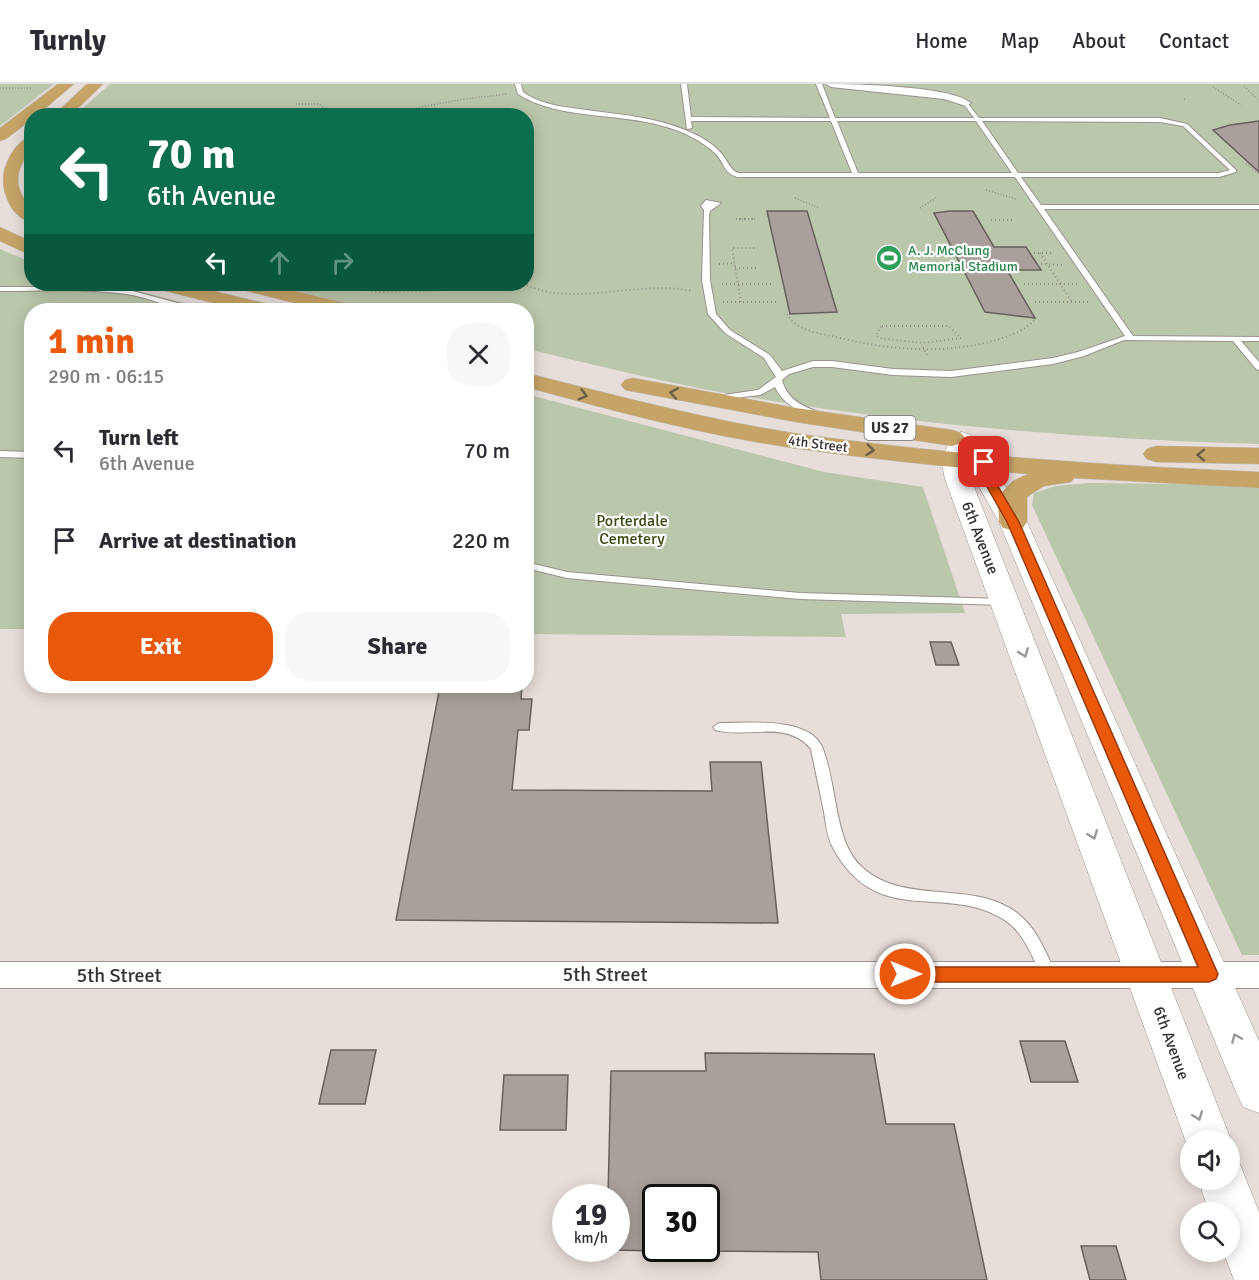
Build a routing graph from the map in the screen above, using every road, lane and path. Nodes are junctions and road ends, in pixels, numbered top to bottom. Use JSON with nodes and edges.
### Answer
{"nodes":[{"id":1,"x":96,"y":84,"type":"edge"},
{"id":2,"x":518,"y":84,"type":"edge"},
{"id":3,"x":684,"y":84,"type":"edge"},
{"id":4,"x":819,"y":84,"type":"edge"},
{"id":5,"x":831,"y":84,"type":"edge"},
{"id":6,"x":1244,"y":86,"type":"dead end"},
{"id":7,"x":63,"y":87,"type":"edge"},
{"id":8,"x":1213,"y":87,"type":"dead end"},
{"id":9,"x":512,"y":93,"type":"dead end"},
{"id":10,"x":312,"y":100,"type":"dead end"},
{"id":11,"x":1259,"y":101,"type":"edge"},
{"id":12,"x":316,"y":103,"type":"junction"},
{"id":13,"x":966,"y":103,"type":"joint"},
{"id":14,"x":296,"y":104,"type":"dead end"},
{"id":15,"x":1241,"y":105,"type":"dead end"},
{"id":16,"x":36,"y":108,"type":"edge"},
{"id":17,"x":56,"y":108,"type":"edge"},
{"id":18,"x":69,"y":108,"type":"edge"},
{"id":19,"x":327,"y":108,"type":"edge"},
{"id":20,"x":416,"y":108,"type":"edge"},
{"id":21,"x":24,"y":117,"type":"edge"},
{"id":22,"x":688,"y":119,"type":"junction"},
{"id":23,"x":833,"y":120,"type":"junction"},
{"id":24,"x":978,"y":120,"type":"junction"},
{"id":25,"x":690,"y":134,"type":"junction"},
{"id":26,"x":0,"y":136,"type":"edge"},
{"id":27,"x":24,"y":147,"type":"edge"},
{"id":28,"x":856,"y":175,"type":"junction"},
{"id":29,"x":1017,"y":175,"type":"junction"},
{"id":30,"x":979,"y":188,"type":"dead end"},
{"id":31,"x":2,"y":190,"type":"edge"},
{"id":32,"x":795,"y":198,"type":"dead end"},
{"id":33,"x":936,"y":198,"type":"dead end"},
{"id":34,"x":1018,"y":199,"type":"dead end"},
{"id":35,"x":1039,"y":207,"type":"junction"},
{"id":36,"x":1259,"y":207,"type":"edge"},
{"id":37,"x":819,"y":208,"type":"dead end"},
{"id":38,"x":920,"y":208,"type":"dead end"},
{"id":39,"x":707,"y":210,"type":"dead end"},
{"id":40,"x":24,"y":212,"type":"edge"},
{"id":41,"x":736,"y":219,"type":"dead end"},
{"id":42,"x":755,"y":219,"type":"dead end"},
{"id":43,"x":991,"y":220,"type":"dead end"},
{"id":44,"x":1015,"y":220,"type":"dead end"},
{"id":45,"x":0,"y":233,"type":"edge"},
{"id":46,"x":24,"y":246,"type":"edge"},
{"id":47,"x":755,"y":248,"type":"dead end"},
{"id":48,"x":1034,"y":253,"type":"dead end"},
{"id":49,"x":1040,"y":253,"type":"junction"},
{"id":50,"x":1060,"y":253,"type":"dead end"},
{"id":51,"x":1041,"y":264,"type":"dead end"},
{"id":52,"x":1047,"y":264,"type":"junction"},
{"id":53,"x":1069,"y":265,"type":"dead end"},
{"id":54,"x":735,"y":268,"type":"junction"},
{"id":55,"x":758,"y":268,"type":"dead end"},
{"id":56,"x":707,"y":284,"type":"junction"},
{"id":57,"x":738,"y":284,"type":"junction"},
{"id":58,"x":773,"y":284,"type":"dead end"},
{"id":59,"x":1024,"y":284,"type":"dead end"},
{"id":60,"x":1060,"y":284,"type":"junction"},
{"id":61,"x":1081,"y":284,"type":"dead end"},
{"id":62,"x":534,"y":287,"type":"edge"},
{"id":63,"x":0,"y":289,"type":"edge"},
{"id":64,"x":24,"y":289,"type":"edge"},
{"id":65,"x":120,"y":291,"type":"edge"},
{"id":66,"x":189,"y":291,"type":"edge"},
{"id":67,"x":270,"y":291,"type":"edge"},
{"id":68,"x":374,"y":291,"type":"edge"},
{"id":69,"x":413,"y":291,"type":"edge"},
{"id":70,"x":709,"y":298,"type":"junction"},
{"id":71,"x":741,"y":302,"type":"junction"},
{"id":72,"x":776,"y":302,"type":"dead end"},
{"id":73,"x":1035,"y":302,"type":"dead end"},
{"id":74,"x":1072,"y":302,"type":"junction"},
{"id":75,"x":1094,"y":302,"type":"dead end"},
{"id":76,"x":172,"y":303,"type":"edge"},
{"id":77,"x":236,"y":303,"type":"edge"},
{"id":78,"x":317,"y":303,"type":"edge"},
{"id":79,"x":787,"y":314,"type":"dead end"},
{"id":80,"x":1036,"y":318,"type":"dead end"},
{"id":81,"x":1131,"y":338,"type":"junction"},
{"id":82,"x":880,"y":339,"type":"junction"},
{"id":83,"x":960,"y":339,"type":"junction"},
{"id":84,"x":1235,"y":339,"type":"junction"},
{"id":85,"x":1259,"y":339,"type":"edge"},
{"id":86,"x":858,"y":342,"type":"junction"},
{"id":87,"x":922,"y":344,"type":"junction"},
{"id":88,"x":982,"y":344,"type":"junction"},
{"id":89,"x":876,"y":346,"type":"junction"},
{"id":90,"x":969,"y":346,"type":"junction"},
{"id":91,"x":855,"y":347,"type":"dead end"},
{"id":92,"x":924,"y":348,"type":"junction"},
{"id":93,"x":988,"y":348,"type":"dead end"},
{"id":94,"x":765,"y":354,"type":"junction"},
{"id":95,"x":927,"y":355,"type":"dead end"},
{"id":96,"x":534,"y":360,"type":"edge"},
{"id":97,"x":813,"y":364,"type":"junction"},
{"id":98,"x":1259,"y":367,"type":"edge"},
{"id":99,"x":779,"y":378,"type":"junction"},
{"id":100,"x":534,"y":382,"type":"edge"},
{"id":101,"x":701,"y":398,"type":"junction"},
{"id":102,"x":826,"y":419,"type":"junction"},
{"id":103,"x":0,"y":454,"type":"edge"},
{"id":104,"x":967,"y":454,"type":"junction"},
{"id":105,"x":24,"y":455,"type":"edge"},
{"id":106,"x":1259,"y":456,"type":"edge"},
{"id":107,"x":1107,"y":473,"type":"junction"},
{"id":108,"x":1259,"y":480,"type":"edge"},
{"id":109,"x":1013,"y":522,"type":"junction"},
{"id":110,"x":534,"y":567,"type":"edge"},
{"id":111,"x":1004,"y":602,"type":"junction"},
{"id":112,"x":719,"y":727,"type":"dead end"},
{"id":113,"x":1048,"y":974,"type":"junction"},
{"id":114,"x":1146,"y":974,"type":"junction"},
{"id":115,"x":1209,"y":974,"type":"junction"},
{"id":116,"x":0,"y":975,"type":"edge"},
{"id":117,"x":1259,"y":975,"type":"edge"},
{"id":118,"x":1259,"y":1092,"type":"edge"},
{"id":119,"x":1204,"y":1130,"type":"edge"},
{"id":120,"x":1226,"y":1190,"type":"edge"},
{"id":121,"x":1259,"y":1279,"type":"edge"}],
"edges":[{"from":1,"to":18,"type":"highway"},
{"from":2,"to":25,"type":"lane"},
{"from":3,"to":22,"type":"lane"},
{"from":4,"to":23,"type":"lane"},
{"from":5,"to":13,"type":"street"},
{"from":6,"to":11,"type":"path"},
{"from":7,"to":16,"type":"highway"},
{"from":7,"to":17,"type":"highway"},
{"from":8,"to":15,"type":"path"},
{"from":9,"to":20,"type":"path"},
{"from":10,"to":12,"type":"path"},
{"from":12,"to":14,"type":"path"},
{"from":12,"to":19,"type":"path"},
{"from":13,"to":24,"type":"lane"},
{"from":21,"to":26,"type":"highway"},
{"from":22,"to":23,"type":"lane"},
{"from":22,"to":25,"type":"lane"},
{"from":23,"to":24,"type":"lane"},
{"from":23,"to":28,"type":"lane"},
{"from":24,"to":29,"type":"lane"},
{"from":24,"to":29,"type":"lane"},
{"from":25,"to":28,"type":"lane"},
{"from":27,"to":31,"type":"highway"},
{"from":28,"to":29,"type":"lane"},
{"from":29,"to":35,"type":"lane"},
{"from":30,"to":34,"type":"path"},
{"from":31,"to":40,"type":"highway"},
{"from":32,"to":37,"type":"path"},
{"from":33,"to":38,"type":"path"},
{"from":35,"to":36,"type":"lane"},
{"from":35,"to":81,"type":"lane"},
{"from":39,"to":56,"type":"lane"},
{"from":41,"to":42,"type":"path"},
{"from":43,"to":44,"type":"path"},
{"from":45,"to":46,"type":"highway"},
{"from":47,"to":54,"type":"path"},
{"from":48,"to":49,"type":"path"},
{"from":49,"to":50,"type":"path"},
{"from":49,"to":52,"type":"path"},
{"from":51,"to":52,"type":"path"},
{"from":52,"to":53,"type":"path"},
{"from":52,"to":60,"type":"path"},
{"from":54,"to":55,"type":"path"},
{"from":54,"to":57,"type":"path"},
{"from":56,"to":57,"type":"path"},
{"from":56,"to":70,"type":"lane"},
{"from":57,"to":58,"type":"path"},
{"from":57,"to":71,"type":"path"},
{"from":59,"to":60,"type":"path"},
{"from":60,"to":61,"type":"path"},
{"from":60,"to":74,"type":"path"},
{"from":62,"to":70,"type":"path"},
{"from":63,"to":64,"type":"lane"},
{"from":65,"to":76,"type":"lane"},
{"from":66,"to":77,"type":"highway"},
{"from":67,"to":78,"type":"highway"},
{"from":68,"to":69,"type":"path"},
{"from":70,"to":71,"type":"path"},
{"from":70,"to":94,"type":"lane"},
{"from":71,"to":72,"type":"path"},
{"from":73,"to":74,"type":"path"},
{"from":74,"to":75,"type":"path"},
{"from":79,"to":86,"type":"path"},
{"from":80,"to":88,"type":"path"},
{"from":81,"to":84,"type":"lane"},
{"from":81,"to":97,"type":"lane"},
{"from":82,"to":83,"type":"path"},
{"from":82,"to":87,"type":"path"},
{"from":82,"to":89,"type":"path"},
{"from":83,"to":87,"type":"path"},
{"from":83,"to":90,"type":"path"},
{"from":84,"to":85,"type":"lane"},
{"from":84,"to":98,"type":"lane"},
{"from":86,"to":89,"type":"path"},
{"from":86,"to":91,"type":"path"},
{"from":87,"to":92,"type":"path"},
{"from":88,"to":90,"type":"path"},
{"from":88,"to":93,"type":"path"},
{"from":89,"to":92,"type":"path"},
{"from":90,"to":92,"type":"path"},
{"from":92,"to":95,"type":"path"},
{"from":94,"to":97,"type":"lane"},
{"from":94,"to":99,"type":"lane"},
{"from":101,"to":96,"type":"highway","name":"4th Street","number":"US 27","one_way":true},
{"from":97,"to":99,"type":"lane"},
{"from":99,"to":101,"type":"lane"},
{"from":99,"to":102,"type":"lane"},
{"from":100,"to":104,"type":"highway","name":"4th Street","number":"US 27","one_way":true},
{"from":101,"to":102,"type":"highway","name":"4th Street","number":"US 27"},
{"from":102,"to":104,"type":"highway","name":"4th Street","number":"US 27"},
{"from":103,"to":105,"type":"lane"},
{"from":106,"to":104,"type":"highway","name":"4th Street","number":"US 27","one_way":true},
{"from":104,"to":107,"type":"highway","name":"4th Street","number":"US 27"},
{"from":104,"to":109,"type":"main road","name":"6th Avenue"},
{"from":104,"to":111,"type":"main road","name":"6th Avenue"},
{"from":107,"to":108,"type":"highway","name":"4th Street","number":"US 27"},
{"from":107,"to":109,"type":"highway"},
{"from":109,"to":115,"type":"main road","name":"6th Avenue"},
{"from":110,"to":111,"type":"lane"},
{"from":111,"to":114,"type":"main road","name":"6th Avenue","one_way":true},
{"from":112,"to":113,"type":"lane"},
{"from":113,"to":114,"type":"street","name":"5th Street"},
{"from":113,"to":116,"type":"street","name":"5th Street"},
{"from":114,"to":115,"type":"street","name":"5th Street"},
{"from":114,"to":119,"type":"main road","name":"6th Avenue","one_way":true},
{"from":115,"to":117,"type":"street","name":"5th Street"},
{"from":118,"to":115,"type":"main road","name":"6th Avenue","one_way":true},
{"from":120,"to":121,"type":"main road"}]}
